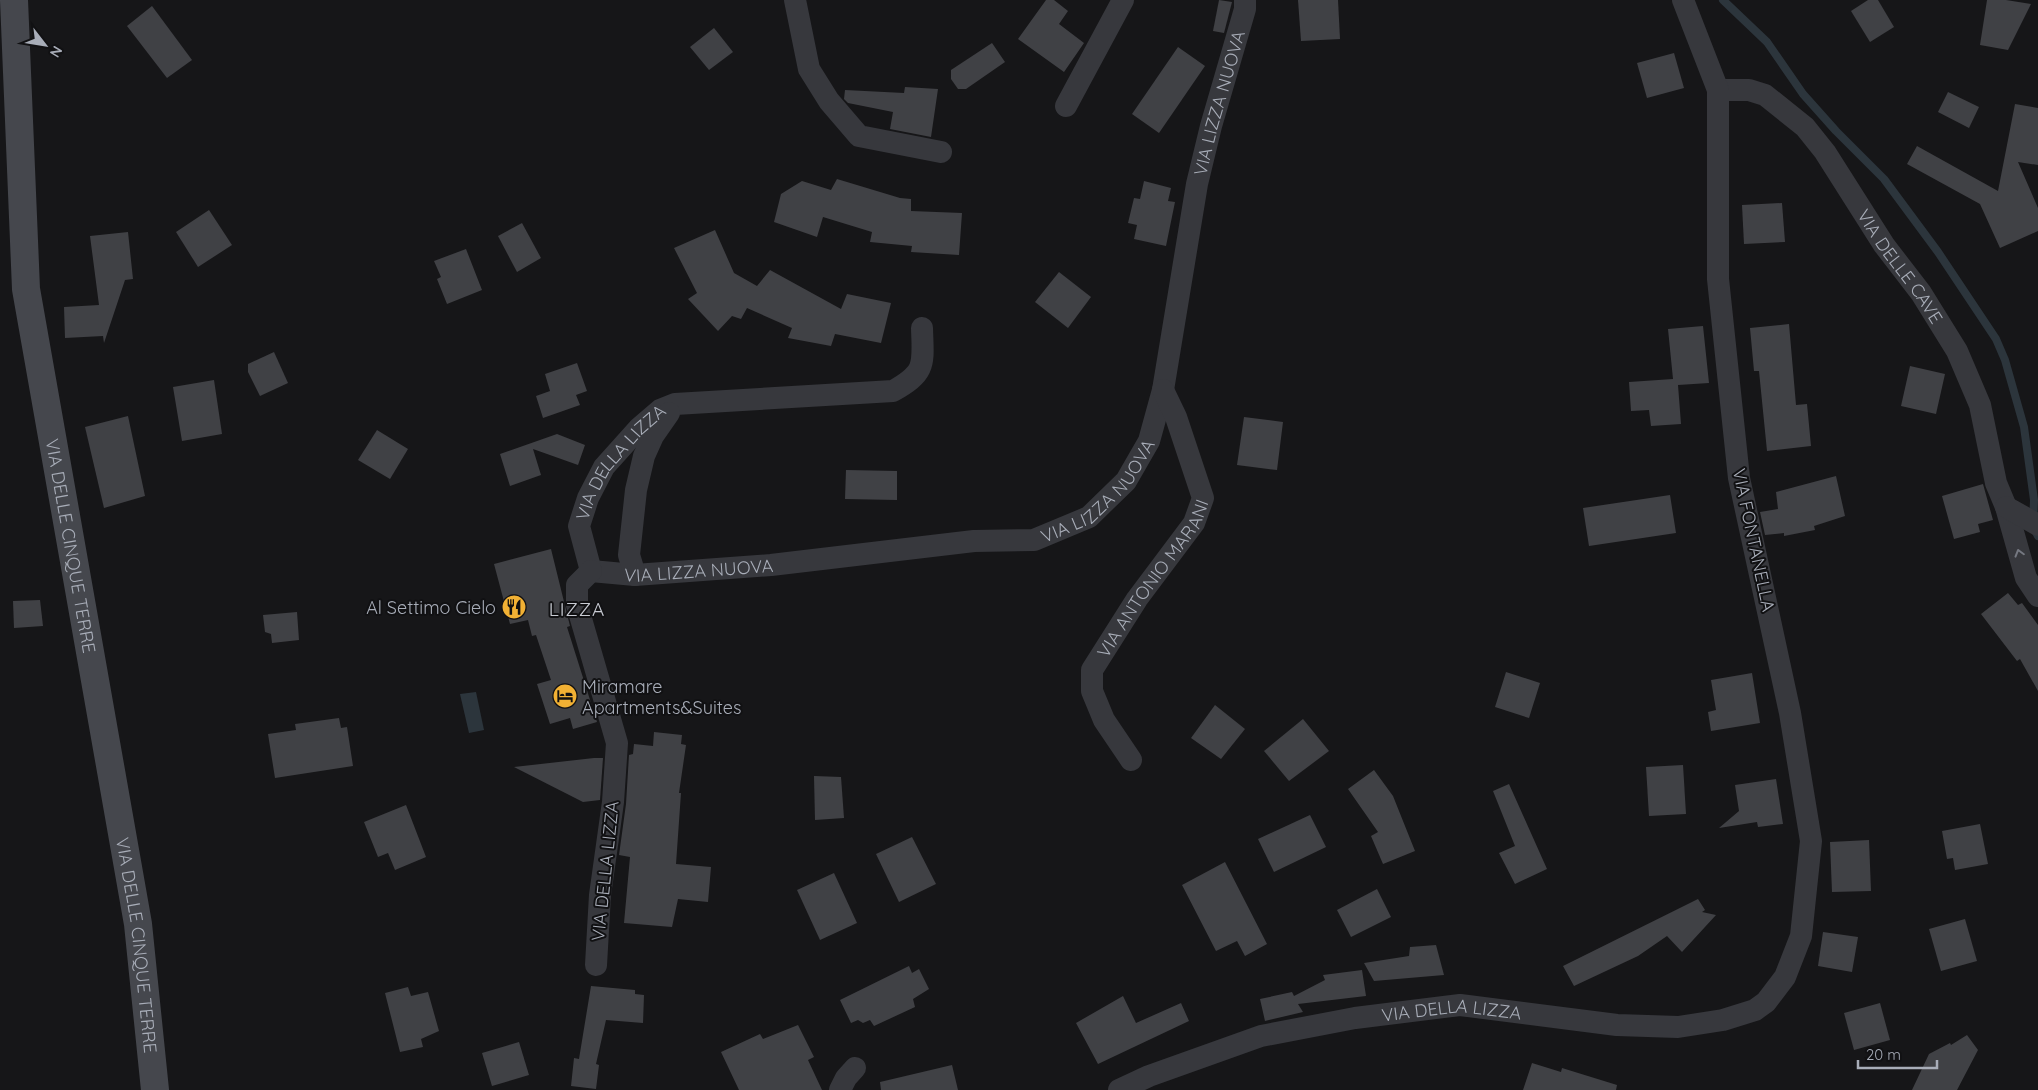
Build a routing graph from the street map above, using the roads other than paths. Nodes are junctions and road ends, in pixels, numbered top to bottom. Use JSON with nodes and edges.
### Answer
{"nodes":[{"id":1,"x":14,"y":0,"type":"edge"},
{"id":2,"x":794,"y":0,"type":"edge"},
{"id":3,"x":1123,"y":0,"type":"edge"},
{"id":4,"x":1245,"y":0,"type":"edge"},
{"id":5,"x":1683,"y":0,"type":"edge"},
{"id":6,"x":1718,"y":90,"type":"junction"},
{"id":7,"x":1066,"y":106,"type":"dead end"},
{"id":8,"x":941,"y":152,"type":"dead end"},
{"id":9,"x":922,"y":328,"type":"dead end"},
{"id":10,"x":1163,"y":390,"type":"junction"},
{"id":11,"x":676,"y":404,"type":"junction"},
{"id":12,"x":2011,"y":510,"type":"junction"},
{"id":13,"x":2038,"y":525,"type":"edge"},
{"id":14,"x":591,"y":571,"type":"junction"},
{"id":15,"x":635,"y":575,"type":"junction"},
{"id":16,"x":2038,"y":596,"type":"edge"},
{"id":17,"x":1130,"y":760,"type":"dead end"},
{"id":18,"x":596,"y":965,"type":"dead end"},
{"id":19,"x":1782,"y":983,"type":"joint"},
{"id":20,"x":855,"y":1068,"type":"dead end"},
{"id":21,"x":155,"y":1090,"type":"edge"},
{"id":22,"x":840,"y":1090,"type":"edge"},
{"id":23,"x":1119,"y":1090,"type":"edge"}],
"edges":[{"from":1,"to":21,"type":"main road","name":"VIA DELLE CINQUE TERRE"},
{"from":2,"to":8,"type":"street"},
{"from":3,"to":7,"type":"street"},
{"from":4,"to":10,"type":"street","name":"VIA LIZZA NUOVA"},
{"from":5,"to":6,"type":"street"},
{"from":6,"to":12,"type":"street","name":"VIA DELLE CAVE"},
{"from":6,"to":19,"type":"street","name":"VIA FONTANELLA"},
{"from":9,"to":11,"type":"street","name":"VIA DELLA LIZZA"},
{"from":10,"to":15,"type":"street","name":"VIA LIZZA NUOVA"},
{"from":10,"to":17,"type":"street","name":"VIA ANTONIO MARANI"},
{"from":11,"to":14,"type":"street","name":"VIA DELLA LIZZA"},
{"from":11,"to":15,"type":"street"},
{"from":12,"to":13,"type":"street"},
{"from":16,"to":12,"type":"street","name":"VIA DELLE CAVE","one_way":true},
{"from":14,"to":15,"type":"street","name":"VIA LIZZA NUOVA"},
{"from":14,"to":18,"type":"street","name":"VIA DELLA LIZZA"},
{"from":19,"to":23,"type":"street","name":"VIA DELLA LIZZA"},
{"from":20,"to":22,"type":"street"}]}
